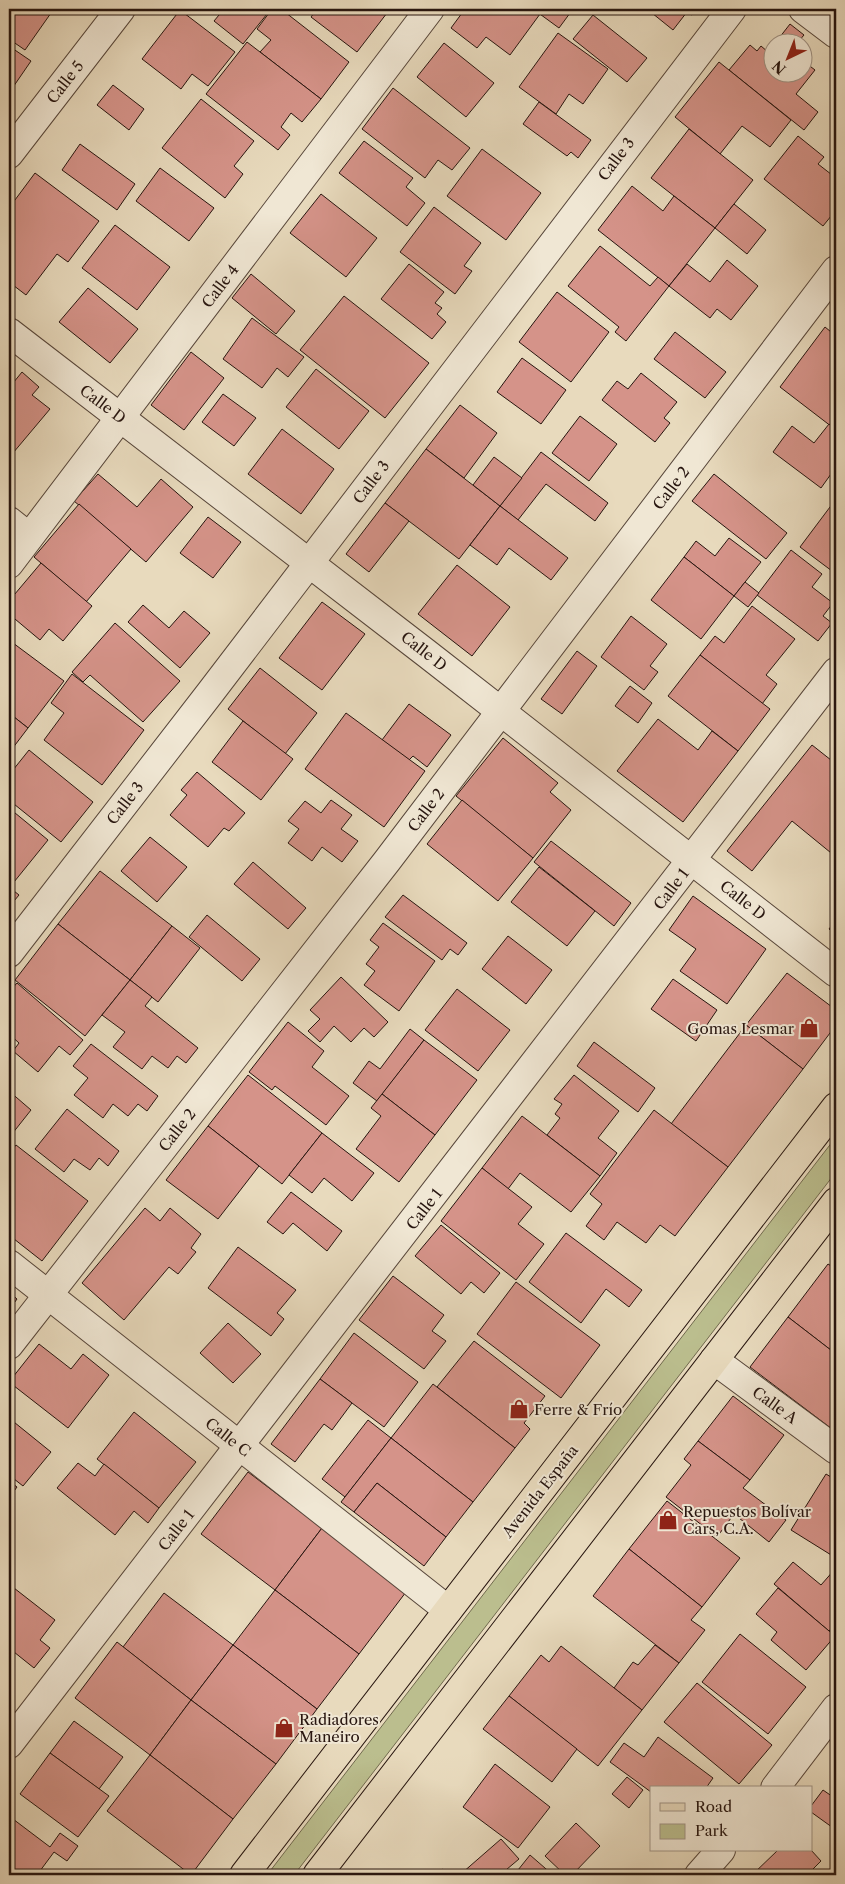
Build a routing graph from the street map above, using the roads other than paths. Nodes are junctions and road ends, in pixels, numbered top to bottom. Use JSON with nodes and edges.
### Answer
{"nodes":[{"id":1,"x":121,"y":9,"type":"edge"},
{"id":2,"x":430,"y":9,"type":"edge"},
{"id":3,"x":732,"y":9,"type":"edge"},
{"id":4,"x":803,"y":9,"type":"edge"},
{"id":5,"x":836,"y":34,"type":"edge"},
{"id":6,"x":9,"y":154,"type":"edge"},
{"id":7,"x":836,"y":270,"type":"edge"},
{"id":8,"x":9,"y":332,"type":"edge"},
{"id":9,"x":120,"y":417,"type":"junction"},
{"id":10,"x":19,"y":529,"type":"edge"},
{"id":11,"x":310,"y":563,"type":"junction"},
{"id":12,"x":9,"y":564,"type":"edge"},
{"id":13,"x":836,"y":672,"type":"edge"},
{"id":14,"x":501,"y":711,"type":"junction"},
{"id":15,"x":692,"y":861,"type":"junction"},
{"id":16,"x":9,"y":954,"type":"edge"},
{"id":17,"x":836,"y":973,"type":"edge"},
{"id":18,"x":836,"y":1107,"type":"edge"},
{"id":19,"x":836,"y":1202,"type":"edge"},
{"id":20,"x":9,"y":1264,"type":"edge"},
{"id":21,"x":48,"y":1296,"type":"junction"},
{"id":22,"x":9,"y":1345,"type":"edge"},
{"id":23,"x":714,"y":1360,"type":"junction"},
{"id":24,"x":240,"y":1447,"type":"junction"},
{"id":25,"x":836,"y":1450,"type":"edge"},
{"id":26,"x":448,"y":1610,"type":"junction"},
{"id":27,"x":836,"y":1708,"type":"edge"},
{"id":28,"x":9,"y":1744,"type":"edge"},
{"id":29,"x":776,"y":1786,"type":"edge"},
{"id":30,"x":719,"y":1852,"type":"edge"},
{"id":31,"x":244,"y":1875,"type":"edge"},
{"id":32,"x":317,"y":1875,"type":"edge"},
{"id":33,"x":699,"y":1875,"type":"edge"}],
"edges":[{"from":1,"to":6,"type":"street","name":"Calle 5"},
{"from":2,"to":9,"type":"street","name":"Calle 4"},
{"from":3,"to":11,"type":"street","name":"Calle 3"},
{"from":4,"to":5,"type":"street"},
{"from":7,"to":14,"type":"street","name":"Calle 2"},
{"from":8,"to":9,"type":"street","name":"Calle D"},
{"from":9,"to":10,"type":"street","name":"Calle 4"},
{"from":9,"to":11,"type":"street","name":"Calle D"},
{"from":10,"to":12,"type":"street","name":"Calle 4"},
{"from":11,"to":14,"type":"street","name":"Calle D"},
{"from":11,"to":16,"type":"street","name":"Calle 3"},
{"from":13,"to":15,"type":"street","name":"Calle 1"},
{"from":14,"to":15,"type":"street","name":"Calle D"},
{"from":14,"to":21,"type":"street","name":"Calle 2"},
{"from":15,"to":17,"type":"street","name":"Calle D"},
{"from":15,"to":24,"type":"street","name":"Calle 1"},
{"from":18,"to":26,"type":"main road","name":"Avenida España"},
{"from":19,"to":23,"type":"main road"},
{"from":20,"to":21,"type":"street","name":"Calle C"},
{"from":21,"to":22,"type":"street","name":"Calle 2"},
{"from":21,"to":24,"type":"street","name":"Calle C"},
{"from":23,"to":25,"type":"street","name":"Calle A"},
{"from":23,"to":32,"type":"main road"},
{"from":24,"to":26,"type":"street","name":"Calle C"},
{"from":24,"to":28,"type":"street","name":"Calle 1"},
{"from":26,"to":31,"type":"main road","name":"Avenida España"},
{"from":27,"to":29,"type":"street"},
{"from":30,"to":33,"type":"street"}]}
